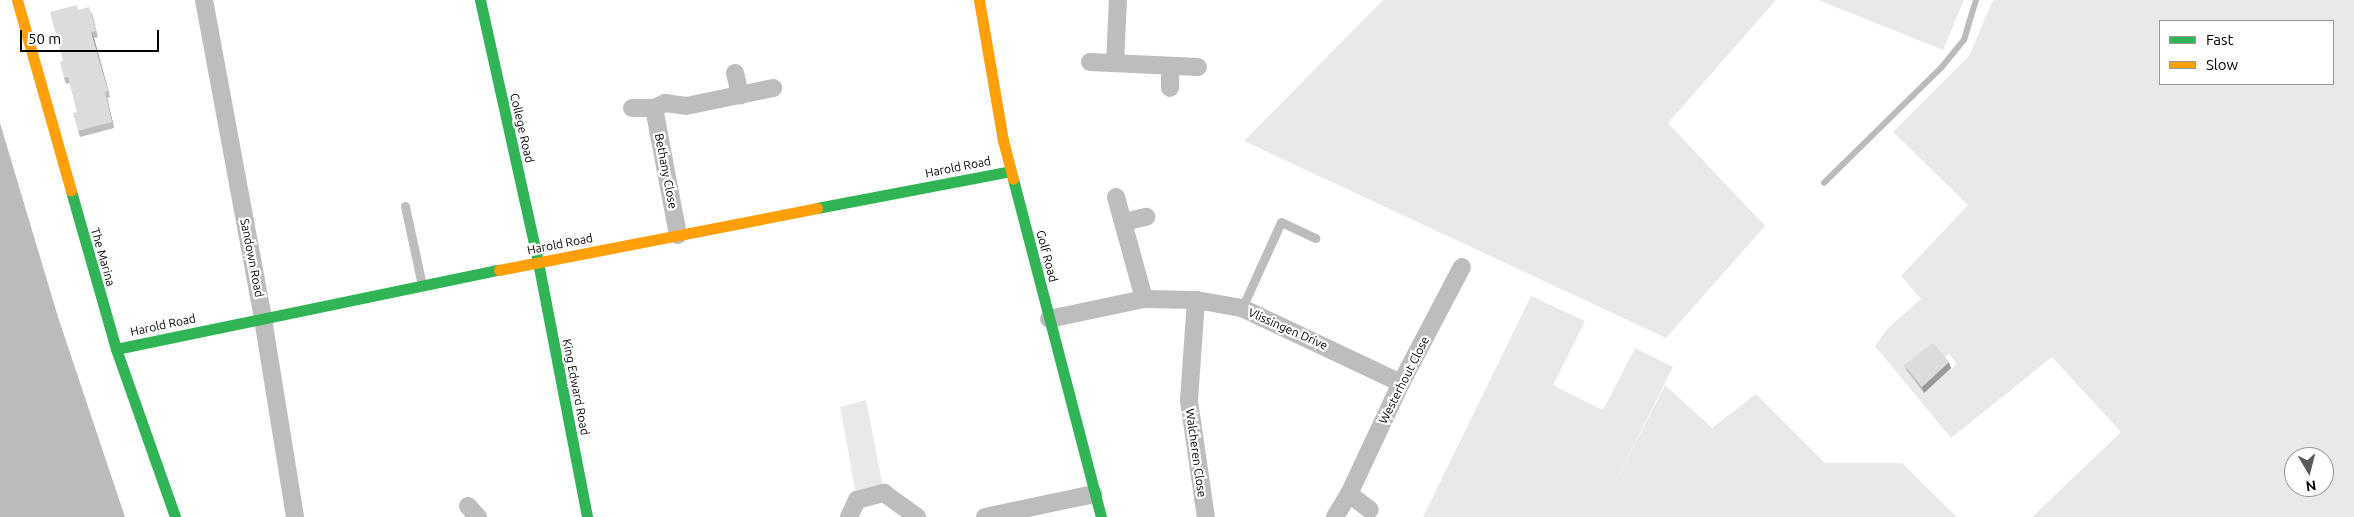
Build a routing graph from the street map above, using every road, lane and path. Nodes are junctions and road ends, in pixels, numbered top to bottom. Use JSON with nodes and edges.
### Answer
{"nodes":[{"id":1,"x":17,"y":0,"type":"edge"},
{"id":2,"x":204,"y":0,"type":"edge"},
{"id":3,"x":480,"y":0,"type":"edge"},
{"id":4,"x":979,"y":0,"type":"edge"},
{"id":5,"x":1118,"y":0,"type":"edge"},
{"id":6,"x":1090,"y":62,"type":"dead end"},
{"id":7,"x":1115,"y":63,"type":"junction"},
{"id":8,"x":1170,"y":66,"type":"junction"},
{"id":9,"x":1198,"y":67,"type":"dead end"},
{"id":10,"x":735,"y":73,"type":"dead end"},
{"id":11,"x":774,"y":88,"type":"dead end"},
{"id":12,"x":1170,"y":88,"type":"dead end"},
{"id":13,"x":740,"y":95,"type":"junction"},
{"id":14,"x":632,"y":108,"type":"dead end"},
{"id":15,"x":654,"y":108,"type":"junction"},
{"id":16,"x":1011,"y":171,"type":"junction"},
{"id":17,"x":1116,"y":197,"type":"dead end"},
{"id":18,"x":405,"y":206,"type":"dead end"},
{"id":19,"x":1146,"y":217,"type":"dead end"},
{"id":20,"x":1124,"y":222,"type":"junction"},
{"id":21,"x":678,"y":234,"type":"junction"},
{"id":22,"x":1315,"y":238,"type":"dead end"},
{"id":23,"x":538,"y":262,"type":"junction"},
{"id":24,"x":1462,"y":268,"type":"dead end"},
{"id":25,"x":422,"y":286,"type":"junction"},
{"id":26,"x":1144,"y":299,"type":"junction"},
{"id":27,"x":1196,"y":300,"type":"junction"},
{"id":28,"x":1242,"y":308,"type":"junction"},
{"id":29,"x":263,"y":318,"type":"junction"},
{"id":30,"x":1049,"y":319,"type":"junction"},
{"id":31,"x":116,"y":350,"type":"junction"},
{"id":32,"x":1401,"y":383,"type":"junction"},
{"id":33,"x":1094,"y":494,"type":"junction"},
{"id":34,"x":1349,"y":494,"type":"junction"},
{"id":35,"x":1370,"y":510,"type":"dead end"},
{"id":36,"x":175,"y":517,"type":"edge"},
{"id":37,"x":295,"y":517,"type":"edge"},
{"id":38,"x":587,"y":517,"type":"edge"},
{"id":39,"x":849,"y":517,"type":"edge"},
{"id":40,"x":917,"y":517,"type":"edge"},
{"id":41,"x":985,"y":517,"type":"edge"},
{"id":42,"x":1100,"y":517,"type":"edge"},
{"id":43,"x":1206,"y":517,"type":"edge"},
{"id":44,"x":1335,"y":517,"type":"edge"}],
"edges":[{"from":1,"to":31,"type":"street","name":"The Marina"},
{"from":2,"to":29,"type":"street","name":"Sandown Road"},
{"from":3,"to":23,"type":"street","name":"College Road"},
{"from":4,"to":16,"type":"street","name":"Golf Road"},
{"from":5,"to":7,"type":"street"},
{"from":6,"to":7,"type":"street"},
{"from":7,"to":8,"type":"street"},
{"from":8,"to":9,"type":"street"},
{"from":8,"to":12,"type":"street"},
{"from":10,"to":13,"type":"street"},
{"from":11,"to":13,"type":"street"},
{"from":13,"to":15,"type":"street"},
{"from":14,"to":15,"type":"street"},
{"from":15,"to":21,"type":"street","name":"Bethany Close"},
{"from":16,"to":21,"type":"street","name":"Harold Road"},
{"from":16,"to":30,"type":"street","name":"Golf Road"},
{"from":17,"to":20,"type":"street"},
{"from":18,"to":25,"type":"lane"},
{"from":19,"to":20,"type":"street"},
{"from":20,"to":26,"type":"street"},
{"from":21,"to":23,"type":"street","name":"Harold Road"},
{"from":22,"to":28,"type":"lane"},
{"from":23,"to":25,"type":"street","name":"Harold Road"},
{"from":23,"to":38,"type":"street","name":"King Edward Road"},
{"from":24,"to":32,"type":"street","name":"Westerhout Close"},
{"from":25,"to":29,"type":"street","name":"Harold Road"},
{"from":26,"to":27,"type":"street","name":"Vlissingen Drive"},
{"from":26,"to":30,"type":"street","name":"Vlissingen Drive"},
{"from":27,"to":28,"type":"street","name":"Vlissingen Drive"},
{"from":27,"to":43,"type":"street","name":"Walcheren Close"},
{"from":28,"to":32,"type":"street","name":"Vlissingen Drive"},
{"from":29,"to":31,"type":"street","name":"Harold Road"},
{"from":29,"to":37,"type":"street","name":"Sandown Road"},
{"from":30,"to":33,"type":"street","name":"Golf Road"},
{"from":31,"to":36,"type":"street","name":"The Marina"},
{"from":32,"to":34,"type":"street","name":"Westerhout Close"},
{"from":33,"to":41,"type":"street"},
{"from":33,"to":42,"type":"street","name":"Golf Road"},
{"from":34,"to":35,"type":"street"},
{"from":34,"to":44,"type":"street","name":"Westerhout Close"},
{"from":39,"to":40,"type":"street"}]}
